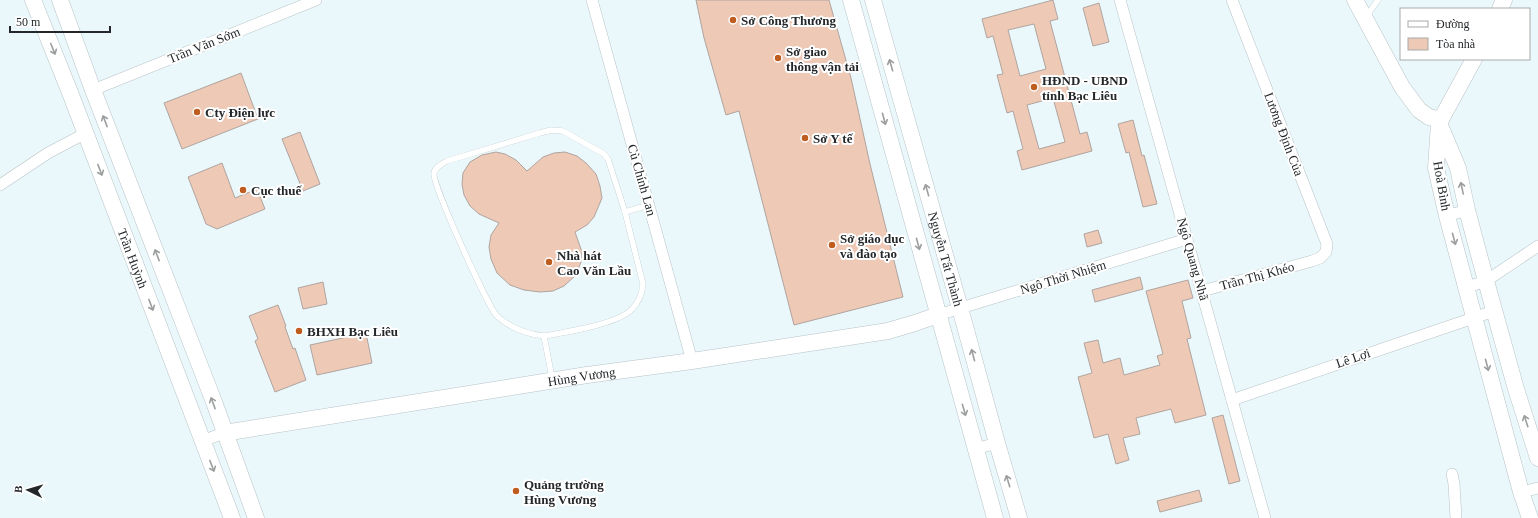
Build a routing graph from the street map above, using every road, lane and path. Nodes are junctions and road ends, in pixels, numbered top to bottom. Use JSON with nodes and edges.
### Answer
{"nodes":[{"id":1,"x":33,"y":0,"type":"edge"},
{"id":2,"x":60,"y":0,"type":"edge"},
{"id":3,"x":316,"y":0,"type":"edge"},
{"id":4,"x":592,"y":0,"type":"edge"},
{"id":5,"x":851,"y":0,"type":"edge"},
{"id":6,"x":873,"y":0,"type":"edge"},
{"id":7,"x":1120,"y":0,"type":"edge"},
{"id":8,"x":1232,"y":0,"type":"edge"},
{"id":9,"x":1355,"y":0,"type":"edge"},
{"id":10,"x":1378,"y":0,"type":"edge"},
{"id":11,"x":1365,"y":19,"type":"junction"},
{"id":12,"x":1473,"y":60,"type":"edge"},
{"id":13,"x":93,"y":90,"type":"junction"},
{"id":14,"x":1440,"y":121,"type":"junction"},
{"id":15,"x":86,"y":133,"type":"junction"},
{"id":16,"x":911,"y":134,"type":"junction"},
{"id":17,"x":890,"y":140,"type":"junction"},
{"id":18,"x":0,"y":185,"type":"edge"},
{"id":19,"x":649,"y":205,"type":"junction"},
{"id":20,"x":1466,"y":210,"type":"junction"},
{"id":21,"x":625,"y":212,"type":"junction"},
{"id":22,"x":1447,"y":216,"type":"junction"},
{"id":23,"x":1188,"y":239,"type":"junction"},
{"id":24,"x":1538,"y":246,"type":"edge"},
{"id":25,"x":1312,"y":261,"type":"joint"},
{"id":26,"x":1486,"y":281,"type":"junction"},
{"id":27,"x":1467,"y":287,"type":"junction"},
{"id":28,"x":1202,"y":291,"type":"junction"},
{"id":29,"x":960,"y":308,"type":"junction"},
{"id":30,"x":1494,"y":311,"type":"junction"},
{"id":31,"x":938,"y":315,"type":"junction"},
{"id":32,"x":1475,"y":316,"type":"junction"},
{"id":33,"x":544,"y":336,"type":"junction"},
{"id":34,"x":692,"y":361,"type":"junction"},
{"id":35,"x":552,"y":381,"type":"junction"},
{"id":36,"x":1232,"y":400,"type":"junction"},
{"id":37,"x":224,"y":433,"type":"junction"},
{"id":38,"x":202,"y":441,"type":"junction"},
{"id":39,"x":997,"y":443,"type":"junction"},
{"id":40,"x":975,"y":449,"type":"junction"},
{"id":41,"x":1538,"y":458,"type":"edge"},
{"id":42,"x":1452,"y":474,"type":"dead end"},
{"id":43,"x":1538,"y":488,"type":"edge"},
{"id":44,"x":1521,"y":492,"type":"junction"},
{"id":45,"x":1262,"y":517,"type":"edge"},
{"id":46,"x":232,"y":518,"type":"edge"},
{"id":47,"x":256,"y":518,"type":"edge"},
{"id":48,"x":995,"y":518,"type":"edge"},
{"id":49,"x":1019,"y":518,"type":"edge"},
{"id":50,"x":1456,"y":518,"type":"edge"},
{"id":51,"x":1530,"y":518,"type":"edge"}],
"edges":[{"from":1,"to":15,"type":"street","name":"Trần Huỳnh","one_way":true},
{"from":2,"to":13,"type":"street","name":"Trần Huỳnh"},
{"from":3,"to":13,"type":"street","name":"Trần Văn Sớm"},
{"from":4,"to":19,"type":"street","name":"Cù Chính Lan"},
{"from":5,"to":17,"type":"street","name":"Nguyễn Tất Thành","one_way":true},
{"from":16,"to":6,"type":"street","name":"Nguyễn Tất Thành","one_way":true},
{"from":7,"to":23,"type":"street","name":"Ngô Quang Nhã"},
{"from":8,"to":25,"type":"street","name":"Lương Định Của"},
{"from":9,"to":11,"type":"street"},
{"from":10,"to":11,"type":"lane"},
{"from":11,"to":14,"type":"street"},
{"from":12,"to":14,"type":"street"},
{"from":37,"to":13,"type":"street","name":"Trần Huỳnh","one_way":true},
{"from":20,"to":14,"type":"street","name":"Hoà Bình","one_way":true},
{"from":14,"to":22,"type":"street","name":"Hoà Bình"},
{"from":15,"to":18,"type":"street"},
{"from":15,"to":38,"type":"street","name":"Trần Huỳnh","one_way":true},
{"from":16,"to":17,"type":"street"},
{"from":29,"to":16,"type":"street","name":"Nguyễn Tất Thành","one_way":true},
{"from":17,"to":31,"type":"street","name":"Nguyễn Tất Thành","one_way":true},
{"from":19,"to":21,"type":"lane"},
{"from":19,"to":34,"type":"street","name":"Cù Chính Lan"},
{"from":20,"to":22,"type":"street"},
{"from":20,"to":26,"type":"street","name":"Hoà Bình"},
{"from":21,"to":33,"type":"lane"},
{"from":21,"to":33,"type":"lane"},
{"from":22,"to":27,"type":"street","name":"Hoà Bình","one_way":true},
{"from":23,"to":28,"type":"street","name":"Ngô Quang Nhã"},
{"from":23,"to":29,"type":"street","name":"Ngô Thời Nhiệm"},
{"from":24,"to":26,"type":"street"},
{"from":25,"to":28,"type":"street","name":"Trần Thị Khéo"},
{"from":26,"to":27,"type":"street"},
{"from":26,"to":30,"type":"street","name":"Hoà Bình"},
{"from":27,"to":32,"type":"street","name":"Hoà Bình"},
{"from":28,"to":36,"type":"street","name":"Ngô Quang Nhã"},
{"from":29,"to":31,"type":"street","name":"Ngô Thời Nhiệm"},
{"from":39,"to":29,"type":"street","name":"Nguyễn Tất Thành","one_way":true},
{"from":30,"to":32,"type":"street","name":"Lê Lợi"},
{"from":41,"to":30,"type":"street","name":"Hoà Bình","one_way":true},
{"from":31,"to":34,"type":"street","name":"Hùng Vương"},
{"from":31,"to":40,"type":"street","name":"Nguyễn Tất Thành","one_way":true},
{"from":32,"to":36,"type":"street","name":"Lê Lợi"},
{"from":32,"to":44,"type":"street","name":"Hoà Bình","one_way":true},
{"from":33,"to":35,"type":"lane"},
{"from":34,"to":35,"type":"street","name":"Hùng Vương"},
{"from":35,"to":37,"type":"street","name":"Hùng Vương"},
{"from":36,"to":45,"type":"street","name":"Ngô Quang Nhã"},
{"from":37,"to":38,"type":"street"},
{"from":37,"to":47,"type":"street","name":"Trần Huỳnh"},
{"from":38,"to":46,"type":"street","name":"Trần Huỳnh","one_way":true},
{"from":39,"to":40,"type":"street"},
{"from":49,"to":39,"type":"street","name":"Nguyễn Tất Thành","one_way":true},
{"from":40,"to":48,"type":"street","name":"Nguyễn Tất Thành"},
{"from":42,"to":50,"type":"street"},
{"from":43,"to":44,"type":"street"},
{"from":44,"to":51,"type":"street","name":"Hoà Bình"}]}
